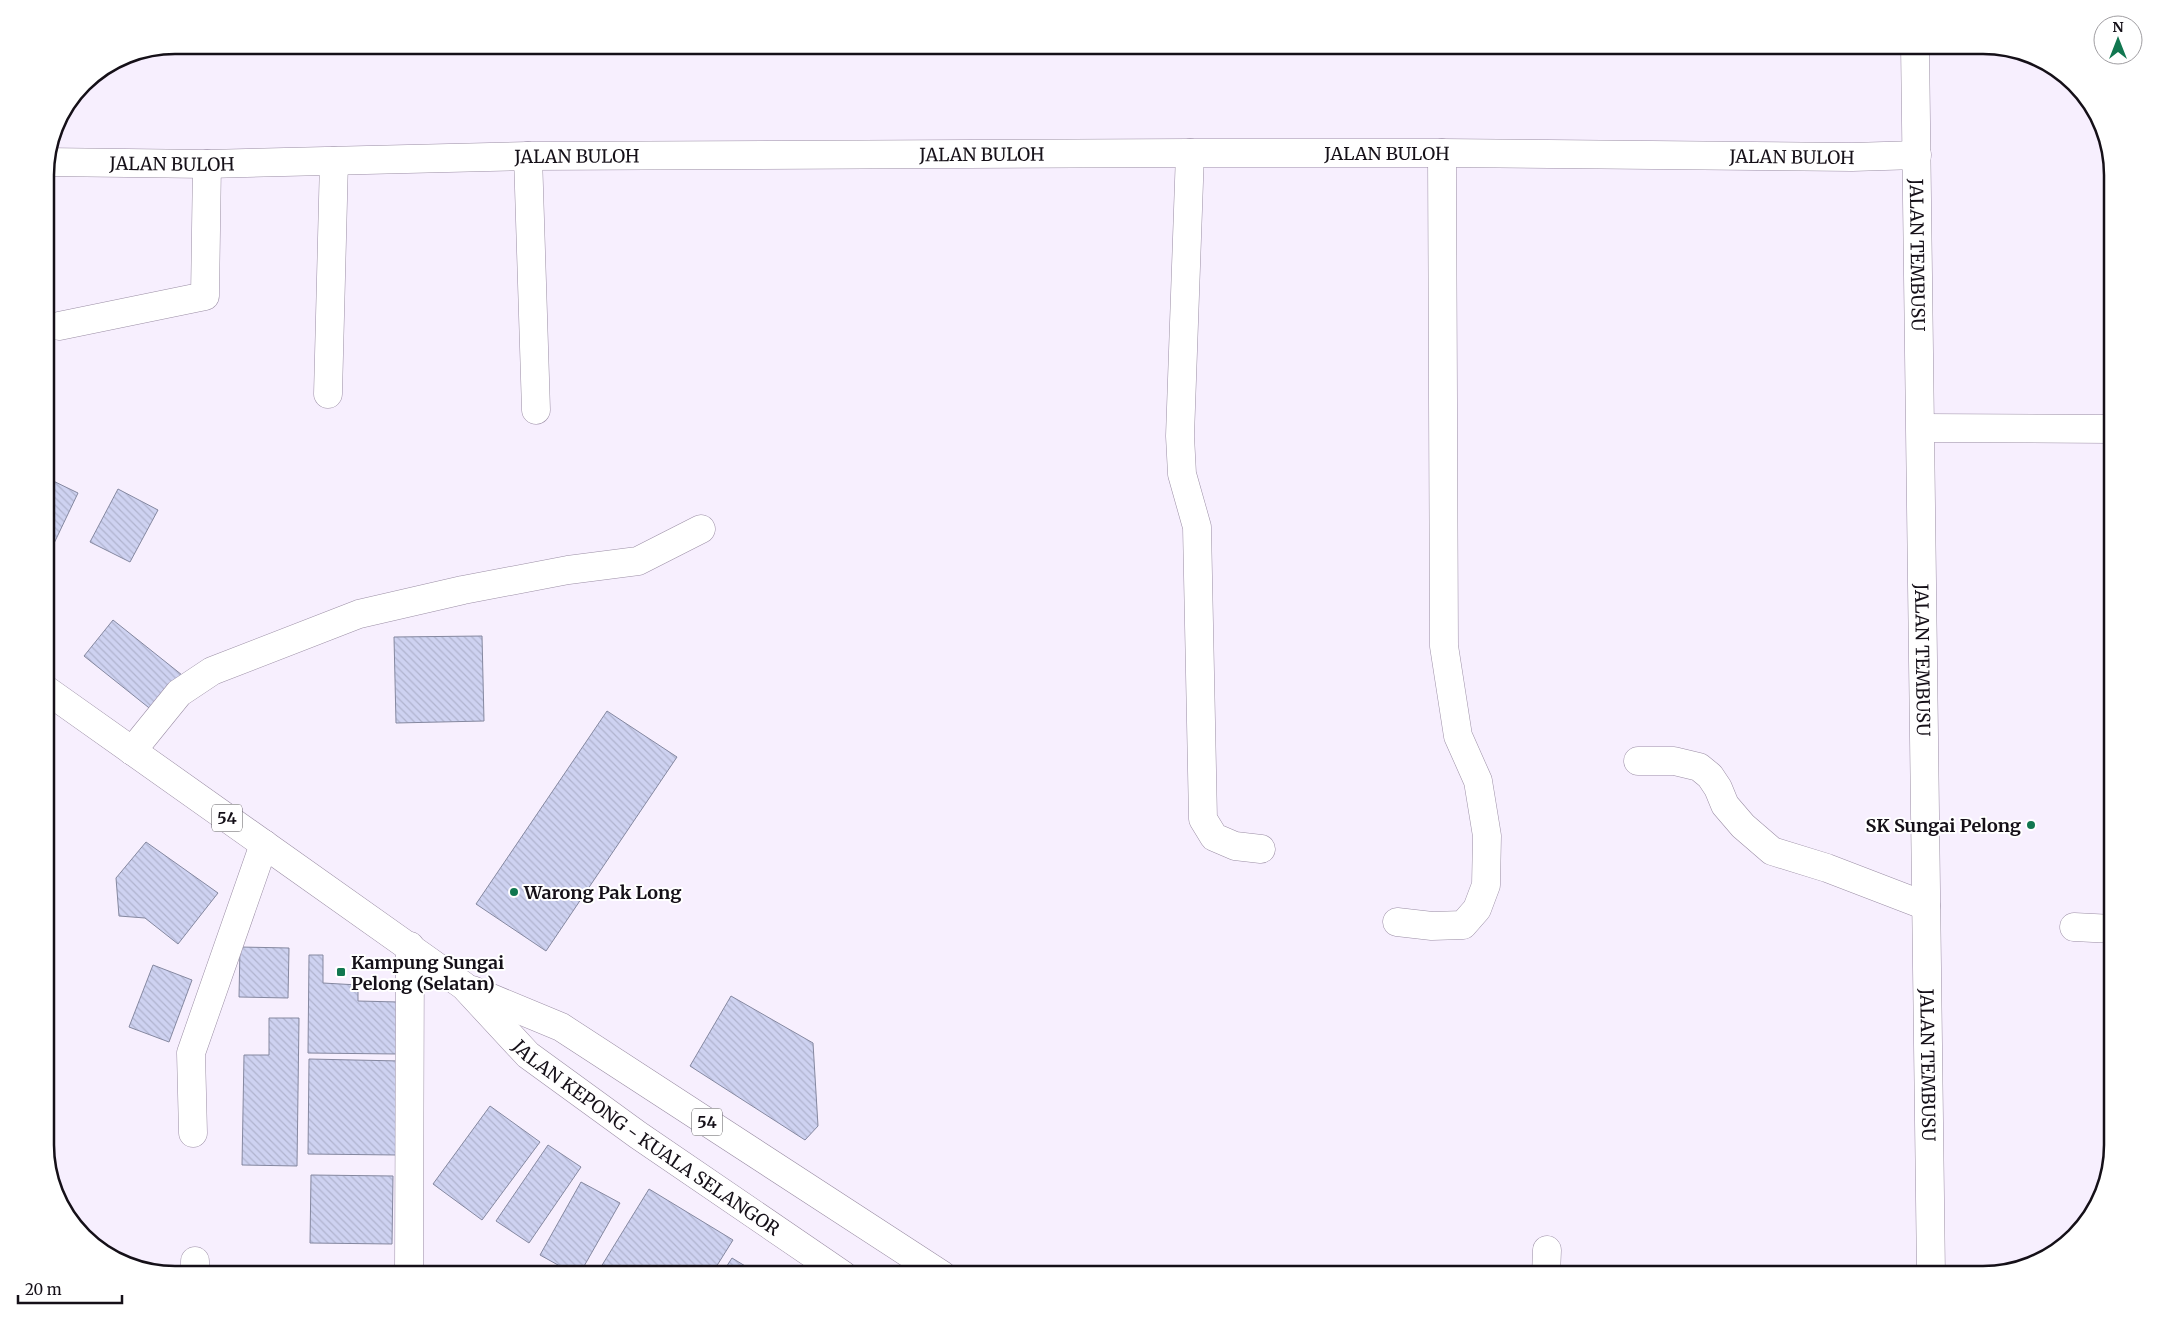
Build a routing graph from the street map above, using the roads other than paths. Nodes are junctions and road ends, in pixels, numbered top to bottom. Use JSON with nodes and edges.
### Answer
{"nodes":[{"id":1,"x":1916,"y":54,"type":"edge"},
{"id":2,"x":1442,"y":153,"type":"junction"},
{"id":3,"x":1190,"y":154,"type":"junction"},
{"id":4,"x":1917,"y":155,"type":"junction"},
{"id":5,"x":528,"y":156,"type":"junction"},
{"id":6,"x":334,"y":161,"type":"junction"},
{"id":7,"x":55,"y":162,"type":"edge"},
{"id":8,"x":207,"y":164,"type":"junction"},
{"id":9,"x":59,"y":326,"type":"dead end"},
{"id":10,"x":328,"y":394,"type":"dead end"},
{"id":11,"x":536,"y":410,"type":"dead end"},
{"id":12,"x":1921,"y":428,"type":"junction"},
{"id":13,"x":2104,"y":429,"type":"edge"},
{"id":14,"x":701,"y":528,"type":"dead end"},
{"id":15,"x":54,"y":695,"type":"edge"},
{"id":16,"x":132,"y":751,"type":"junction"},
{"id":17,"x":1638,"y":761,"type":"dead end"},
{"id":18,"x":264,"y":844,"type":"junction"},
{"id":19,"x":1261,"y":849,"type":"dead end"},
{"id":20,"x":1926,"y":906,"type":"junction"},
{"id":21,"x":1397,"y":922,"type":"dead end"},
{"id":22,"x":2074,"y":927,"type":"dead end"},
{"id":23,"x":2104,"y":929,"type":"edge"},
{"id":24,"x":410,"y":946,"type":"junction"},
{"id":25,"x":464,"y":986,"type":"junction"},
{"id":26,"x":193,"y":1133,"type":"dead end"},
{"id":27,"x":409,"y":1266,"type":"edge"},
{"id":28,"x":830,"y":1266,"type":"edge"},
{"id":29,"x":928,"y":1266,"type":"edge"},
{"id":30,"x":1931,"y":1266,"type":"edge"}],
"edges":[{"from":1,"to":4,"type":"main road","name":"JALAN TEMBUSU"},
{"from":2,"to":3,"type":"main road","name":"JALAN BULOH"},
{"from":2,"to":4,"type":"main road","name":"JALAN BULOH"},
{"from":2,"to":21,"type":"main road"},
{"from":3,"to":5,"type":"main road","name":"JALAN BULOH"},
{"from":3,"to":19,"type":"main road"},
{"from":4,"to":12,"type":"main road","name":"JALAN TEMBUSU"},
{"from":5,"to":6,"type":"main road","name":"JALAN BULOH"},
{"from":5,"to":11,"type":"main road"},
{"from":6,"to":8,"type":"main road","name":"JALAN BULOH"},
{"from":6,"to":10,"type":"main road"},
{"from":7,"to":8,"type":"main road","name":"JALAN BULOH"},
{"from":8,"to":9,"type":"main road"},
{"from":12,"to":13,"type":"main road"},
{"from":12,"to":20,"type":"main road","name":"JALAN TEMBUSU"},
{"from":14,"to":16,"type":"main road"},
{"from":15,"to":16,"type":"main road","name":"JALAN KEPONG - KUALA SELANGOR","number":"54"},
{"from":16,"to":18,"type":"main road","name":"JALAN KEPONG - KUALA SELANGOR","number":"54"},
{"from":17,"to":20,"type":"main road"},
{"from":18,"to":24,"type":"main road","name":"JALAN KEPONG - KUALA SELANGOR","number":"54"},
{"from":18,"to":26,"type":"main road"},
{"from":20,"to":30,"type":"main road","name":"JALAN TEMBUSU"},
{"from":22,"to":23,"type":"main road"},
{"from":24,"to":25,"type":"main road","name":"JALAN KEPONG - KUALA SELANGOR","number":"54"},
{"from":24,"to":27,"type":"main road"},
{"from":25,"to":28,"type":"main road","name":"JALAN KEPONG - KUALA SELANGOR","number":"54"},
{"from":25,"to":29,"type":"main road","name":"JALAN KEPONG - KUALA SELANGOR","number":"54"}]}
